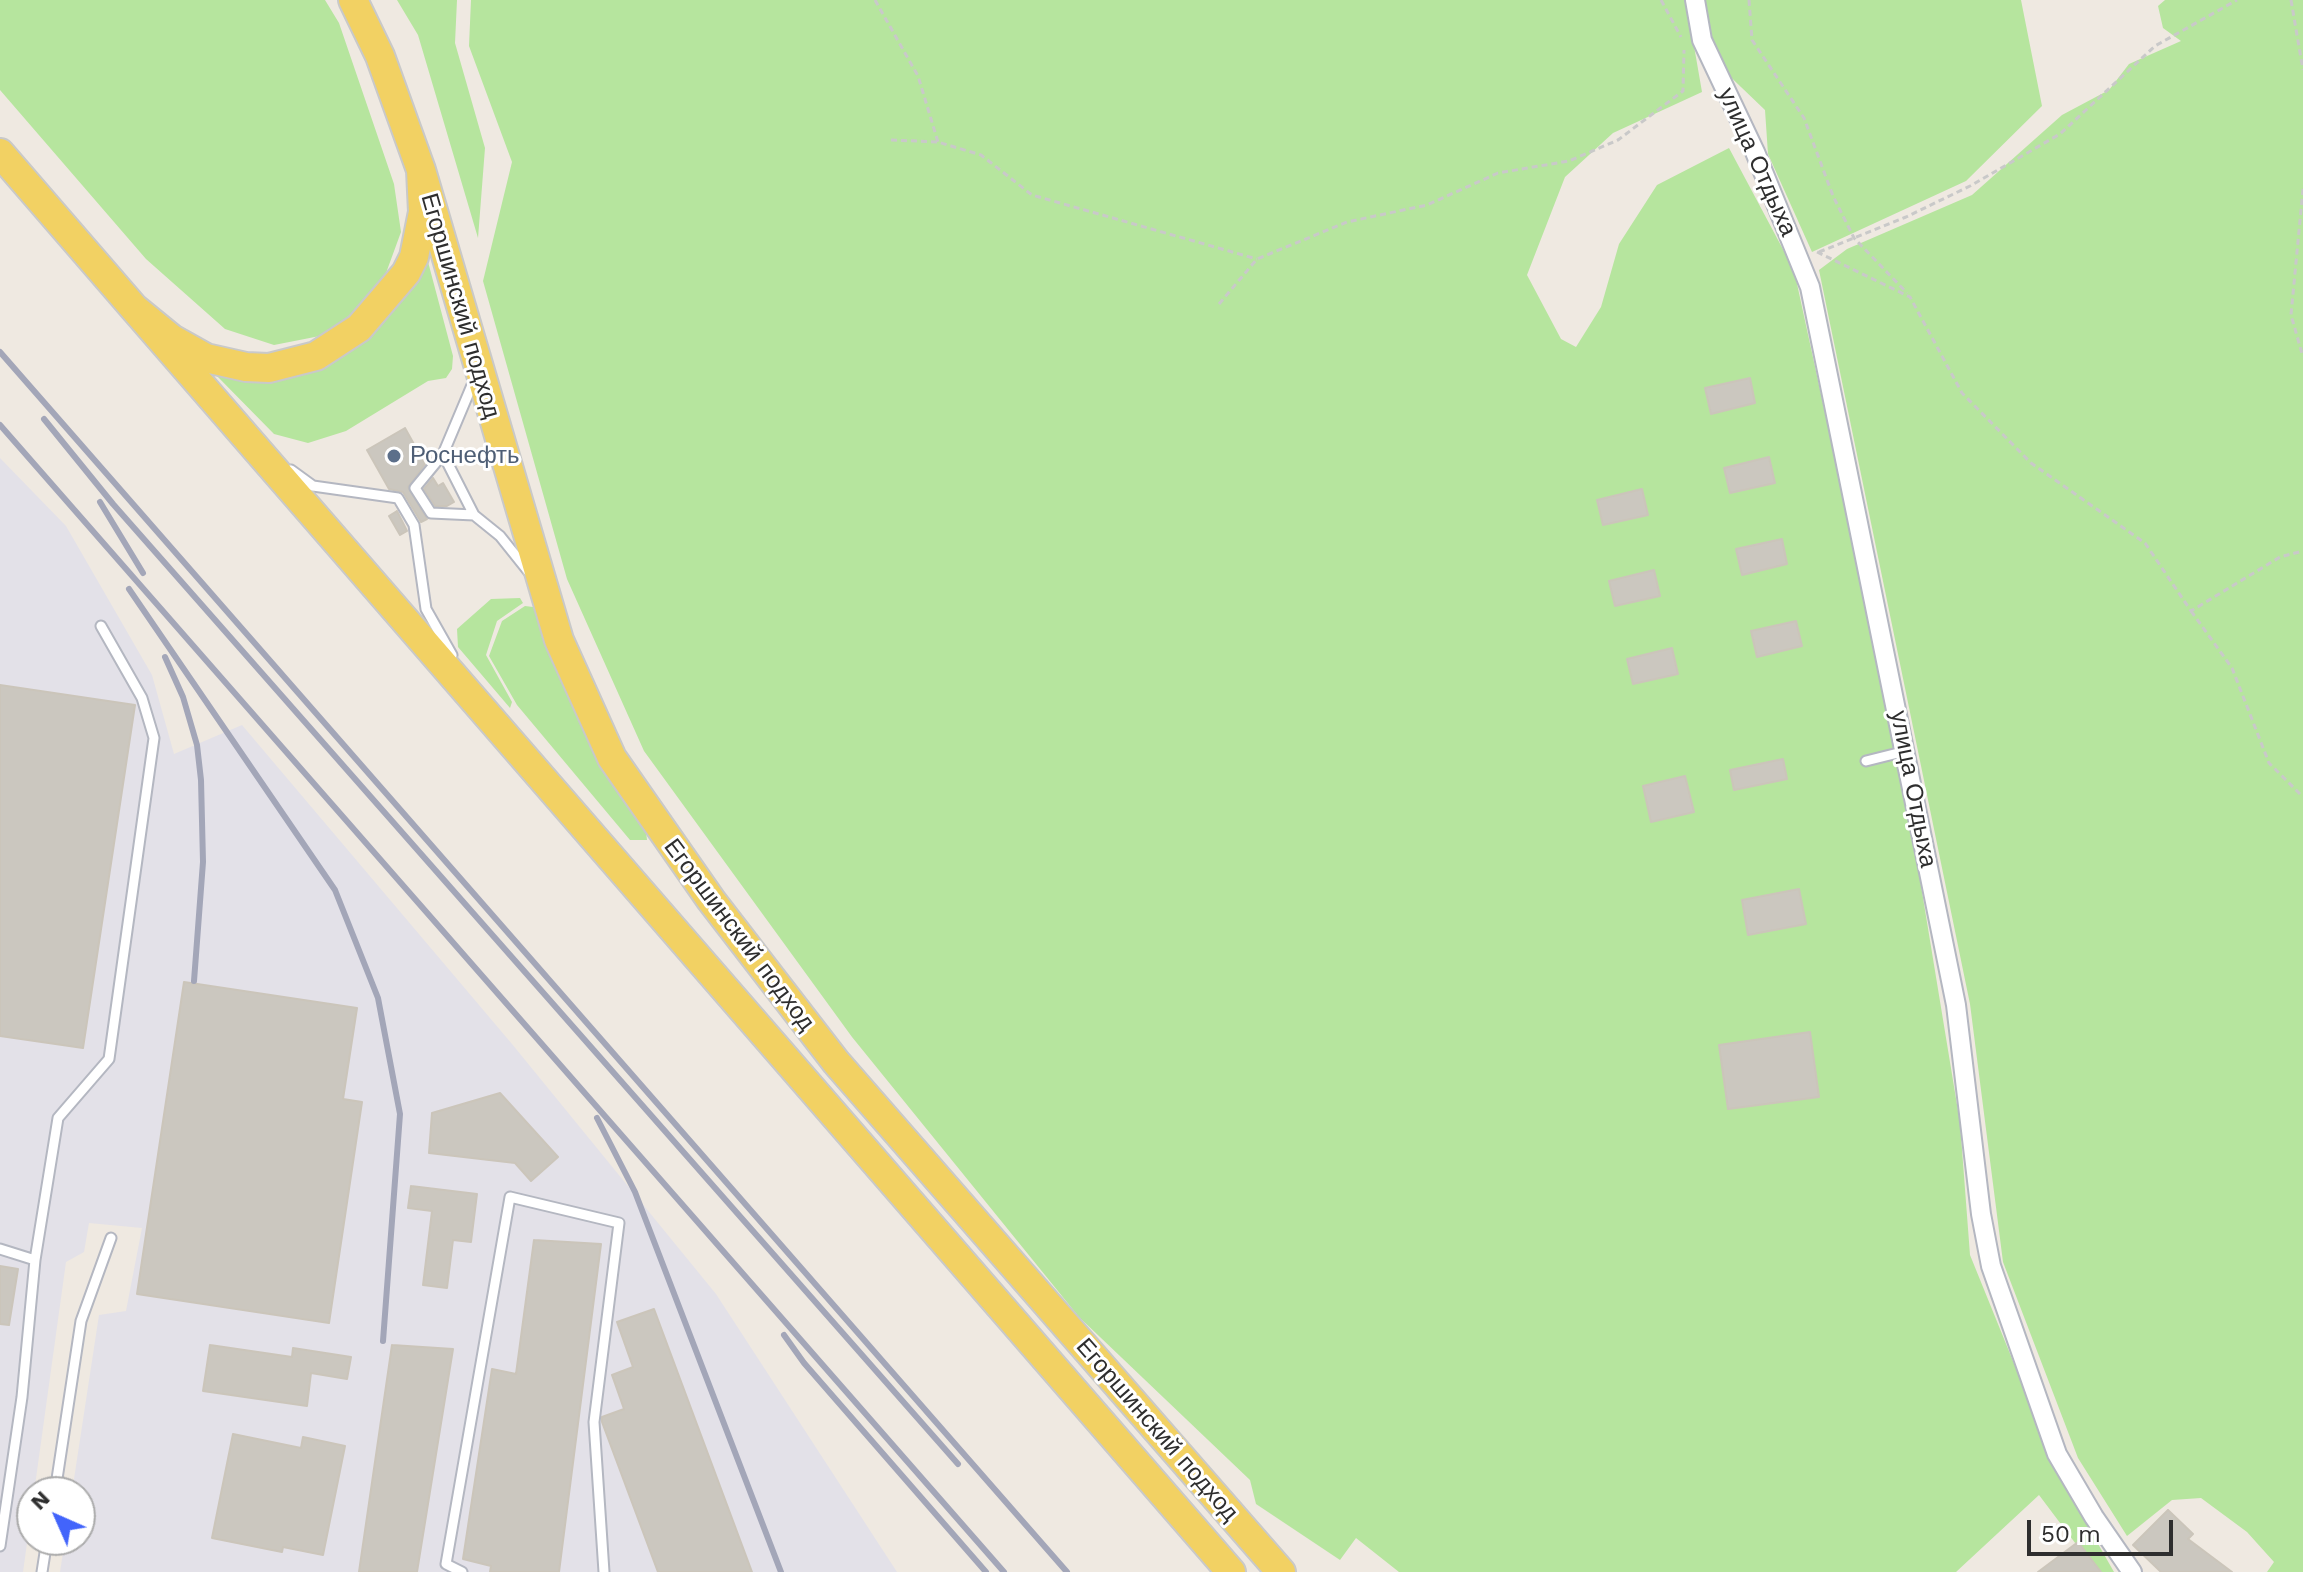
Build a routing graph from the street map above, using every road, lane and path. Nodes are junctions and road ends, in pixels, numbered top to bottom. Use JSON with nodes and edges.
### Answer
{"nodes":[{"id":1,"x":353,"y":0,"type":"edge"},
{"id":2,"x":875,"y":0,"type":"edge"},
{"id":3,"x":1661,"y":0,"type":"edge"},
{"id":4,"x":1695,"y":0,"type":"edge"},
{"id":5,"x":1749,"y":0,"type":"edge"},
{"id":6,"x":2237,"y":0,"type":"edge"},
{"id":7,"x":2291,"y":0,"type":"edge"},
{"id":8,"x":2303,"y":70,"type":"edge"},
{"id":9,"x":891,"y":140,"type":"dead end"},
{"id":10,"x":938,"y":142,"type":"junction"},
{"id":11,"x":0,"y":153,"type":"edge"},
{"id":12,"x":421,"y":170,"type":"junction"},
{"id":13,"x":2303,"y":189,"type":"edge"},
{"id":14,"x":1854,"y":238,"type":"junction"},
{"id":15,"x":1792,"y":242,"type":"junction"},
{"id":16,"x":1819,"y":252,"type":"junction"},
{"id":17,"x":1257,"y":259,"type":"junction"},
{"id":18,"x":1910,"y":297,"type":"junction"},
{"id":19,"x":1219,"y":304,"type":"dead end"},
{"id":20,"x":134,"y":308,"type":"junction"},
{"id":21,"x":2303,"y":357,"type":"edge"},
{"id":22,"x":478,"y":370,"type":"junction"},
{"id":23,"x":255,"y":448,"type":"junction"},
{"id":24,"x":443,"y":454,"type":"junction"},
{"id":25,"x":474,"y":515,"type":"junction"},
{"id":26,"x":2303,"y":551,"type":"edge"},
{"id":27,"x":2191,"y":611,"type":"junction"},
{"id":28,"x":101,"y":626,"type":"dead end"},
{"id":29,"x":559,"y":640,"type":"junction"},
{"id":30,"x":1906,"y":751,"type":"junction"},
{"id":31,"x":1866,"y":761,"type":"dead end"},
{"id":32,"x":550,"y":790,"type":"junction"},
{"id":33,"x":2303,"y":797,"type":"edge"},
{"id":34,"x":111,"y":1238,"type":"dead end"},
{"id":35,"x":0,"y":1249,"type":"edge"},
{"id":36,"x":35,"y":1260,"type":"junction"},
{"id":37,"x":57,"y":1476,"type":"edge"},
{"id":38,"x":0,"y":1546,"type":"edge"},
{"id":39,"x":462,"y":1572,"type":"edge"},
{"id":40,"x":604,"y":1572,"type":"edge"},
{"id":41,"x":1231,"y":1572,"type":"edge"},
{"id":42,"x":1281,"y":1572,"type":"edge"},
{"id":43,"x":2132,"y":1572,"type":"edge"}],
"edges":[{"from":1,"to":12,"type":"main road","name":"Егоршинский подход"},
{"from":2,"to":10,"type":"path"},
{"from":3,"to":17,"type":"path"},
{"from":4,"to":15,"type":"street","name":"улица Отдыха"},
{"from":5,"to":14,"type":"path"},
{"from":6,"to":14,"type":"path"},
{"from":7,"to":8,"type":"path"},
{"from":9,"to":10,"type":"path"},
{"from":10,"to":17,"type":"path"},
{"from":11,"to":20,"type":"main road"},
{"from":12,"to":20,"type":"main road"},
{"from":12,"to":22,"type":"main road","name":"Егоршинский подход"},
{"from":13,"to":21,"type":"path"},
{"from":14,"to":16,"type":"path"},
{"from":14,"to":18,"type":"path"},
{"from":15,"to":16,"type":"path"},
{"from":15,"to":30,"type":"street","name":"улица Отдыха"},
{"from":16,"to":18,"type":"path"},
{"from":17,"to":19,"type":"path"},
{"from":18,"to":27,"type":"path"},
{"from":20,"to":23,"type":"main road","name":"Егоршинский подход"},
{"from":22,"to":24,"type":"lane"},
{"from":22,"to":29,"type":"main road","name":"Егоршинский подход"},
{"from":23,"to":32,"type":"main road","name":"Егоршинский подход"},
{"from":23,"to":32,"type":"lane"},
{"from":24,"to":25,"type":"lane"},
{"from":24,"to":25,"type":"lane"},
{"from":25,"to":29,"type":"lane"},
{"from":26,"to":27,"type":"path"},
{"from":27,"to":33,"type":"path"},
{"from":28,"to":36,"type":"lane"},
{"from":29,"to":42,"type":"main road","name":"Егоршинский подход"},
{"from":30,"to":31,"type":"lane"},
{"from":30,"to":43,"type":"street","name":"улица Отдыха"},
{"from":32,"to":41,"type":"main road","name":"Егоршинский подход"},
{"from":34,"to":37,"type":"lane"},
{"from":35,"to":36,"type":"lane"},
{"from":36,"to":38,"type":"lane"},
{"from":39,"to":40,"type":"lane"}]}
